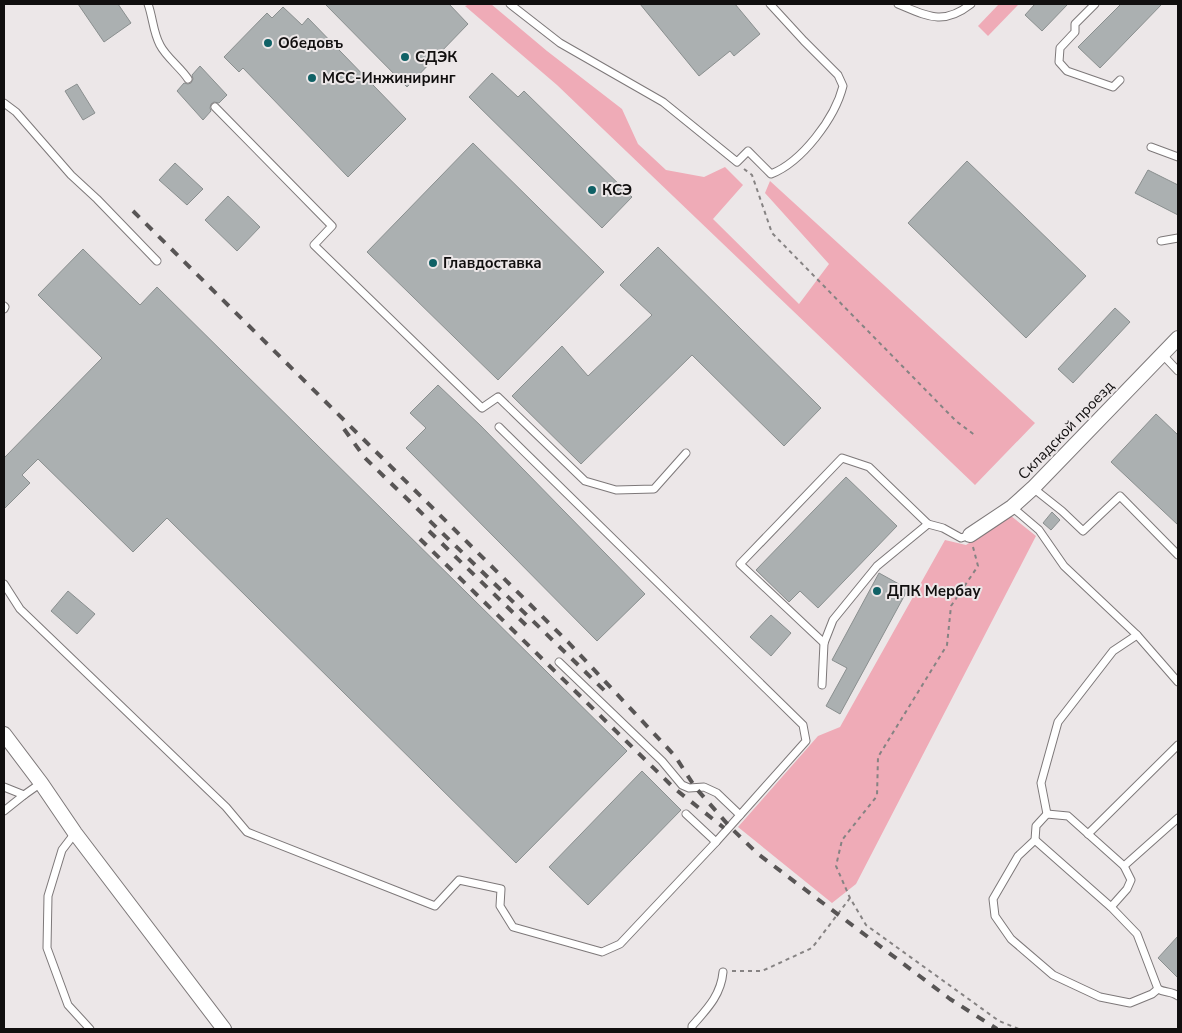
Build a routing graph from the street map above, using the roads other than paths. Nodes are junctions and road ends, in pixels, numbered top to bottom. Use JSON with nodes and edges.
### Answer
{"nodes":[{"id":1,"x":148,"y":4,"type":"edge"},
{"id":2,"x":770,"y":4,"type":"edge"},
{"id":3,"x":898,"y":4,"type":"edge"},
{"id":4,"x":971,"y":4,"type":"edge"},
{"id":5,"x":1095,"y":4,"type":"edge"},
{"id":6,"x":514,"y":5,"type":"edge"},
{"id":7,"x":188,"y":79,"type":"dead end"},
{"id":8,"x":1120,"y":80,"type":"dead end"},
{"id":9,"x":4,"y":103,"type":"edge"},
{"id":10,"x":215,"y":107,"type":"dead end"},
{"id":11,"x":1151,"y":147,"type":"dead end"},
{"id":12,"x":1178,"y":157,"type":"edge"},
{"id":13,"x":1178,"y":238,"type":"edge"},
{"id":14,"x":1161,"y":241,"type":"dead end"},
{"id":15,"x":157,"y":261,"type":"dead end"},
{"id":16,"x":1178,"y":338,"type":"edge"},
{"id":17,"x":1162,"y":354,"type":"junction"},
{"id":18,"x":1178,"y":371,"type":"edge"},
{"id":19,"x":499,"y":427,"type":"dead end"},
{"id":20,"x":686,"y":453,"type":"dead end"},
{"id":21,"x":1033,"y":488,"type":"junction"},
{"id":22,"x":1012,"y":507,"type":"junction"},
{"id":23,"x":928,"y":524,"type":"junction"},
{"id":24,"x":970,"y":535,"type":"joint"},
{"id":25,"x":1178,"y":555,"type":"edge"},
{"id":26,"x":4,"y":584,"type":"edge"},
{"id":27,"x":1137,"y":635,"type":"junction"},
{"id":28,"x":824,"y":643,"type":"junction"},
{"id":29,"x":558,"y":662,"type":"dead end"},
{"id":30,"x":1178,"y":682,"type":"edge"},
{"id":31,"x":822,"y":685,"type":"dead end"},
{"id":32,"x":4,"y":734,"type":"edge"},
{"id":33,"x":1178,"y":745,"type":"edge"},
{"id":34,"x":41,"y":783,"type":"junction"},
{"id":35,"x":4,"y":787,"type":"edge"},
{"id":36,"x":24,"y":795,"type":"junction"},
{"id":37,"x":4,"y":811,"type":"edge"},
{"id":38,"x":686,"y":814,"type":"dead end"},
{"id":39,"x":1047,"y":814,"type":"junction"},
{"id":40,"x":740,"y":815,"type":"junction"},
{"id":41,"x":1178,"y":818,"type":"edge"},
{"id":42,"x":75,"y":833,"type":"junction"},
{"id":43,"x":1088,"y":834,"type":"junction"},
{"id":44,"x":1034,"y":840,"type":"junction"},
{"id":45,"x":716,"y":842,"type":"junction"},
{"id":46,"x":1124,"y":866,"type":"junction"},
{"id":47,"x":1111,"y":907,"type":"junction"},
{"id":48,"x":723,"y":972,"type":"road end"},
{"id":49,"x":1158,"y":989,"type":"junction"},
{"id":50,"x":1178,"y":996,"type":"edge"},
{"id":51,"x":90,"y":1029,"type":"edge"},
{"id":52,"x":224,"y":1029,"type":"edge"},
{"id":53,"x":692,"y":1029,"type":"edge"}],
"edges":[{"from":1,"to":7,"type":"lane"},
{"from":2,"to":6,"type":"lane"},
{"from":3,"to":4,"type":"lane"},
{"from":5,"to":8,"type":"lane"},
{"from":9,"to":15,"type":"lane"},
{"from":10,"to":20,"type":"lane"},
{"from":11,"to":12,"type":"lane"},
{"from":13,"to":14,"type":"lane"},
{"from":16,"to":17,"type":"street","name":"Складской проезд"},
{"from":17,"to":18,"type":"lane"},
{"from":17,"to":21,"type":"street","name":"Складской проезд"},
{"from":19,"to":40,"type":"lane"},
{"from":21,"to":22,"type":"street","name":"Складской проезд"},
{"from":21,"to":25,"type":"lane"},
{"from":22,"to":24,"type":"street","name":"Складской проезд"},
{"from":22,"to":27,"type":"lane"},
{"from":23,"to":24,"type":"lane"},
{"from":23,"to":28,"type":"lane"},
{"from":23,"to":28,"type":"lane"},
{"from":26,"to":45,"type":"lane"},
{"from":27,"to":30,"type":"lane"},
{"from":27,"to":39,"type":"lane"},
{"from":28,"to":31,"type":"lane"},
{"from":29,"to":40,"type":"lane"},
{"from":32,"to":34,"type":"street"},
{"from":33,"to":43,"type":"lane"},
{"from":34,"to":36,"type":"lane"},
{"from":34,"to":42,"type":"street"},
{"from":35,"to":36,"type":"lane"},
{"from":36,"to":37,"type":"lane"},
{"from":38,"to":45,"type":"lane"},
{"from":39,"to":43,"type":"lane"},
{"from":39,"to":44,"type":"lane"},
{"from":40,"to":45,"type":"lane"},
{"from":41,"to":46,"type":"lane"},
{"from":42,"to":51,"type":"lane"},
{"from":42,"to":52,"type":"street"},
{"from":43,"to":46,"type":"lane"},
{"from":44,"to":47,"type":"lane"},
{"from":44,"to":49,"type":"lane"},
{"from":46,"to":47,"type":"lane"},
{"from":47,"to":49,"type":"lane"},
{"from":48,"to":53,"type":"lane"},
{"from":49,"to":50,"type":"lane"}]}
